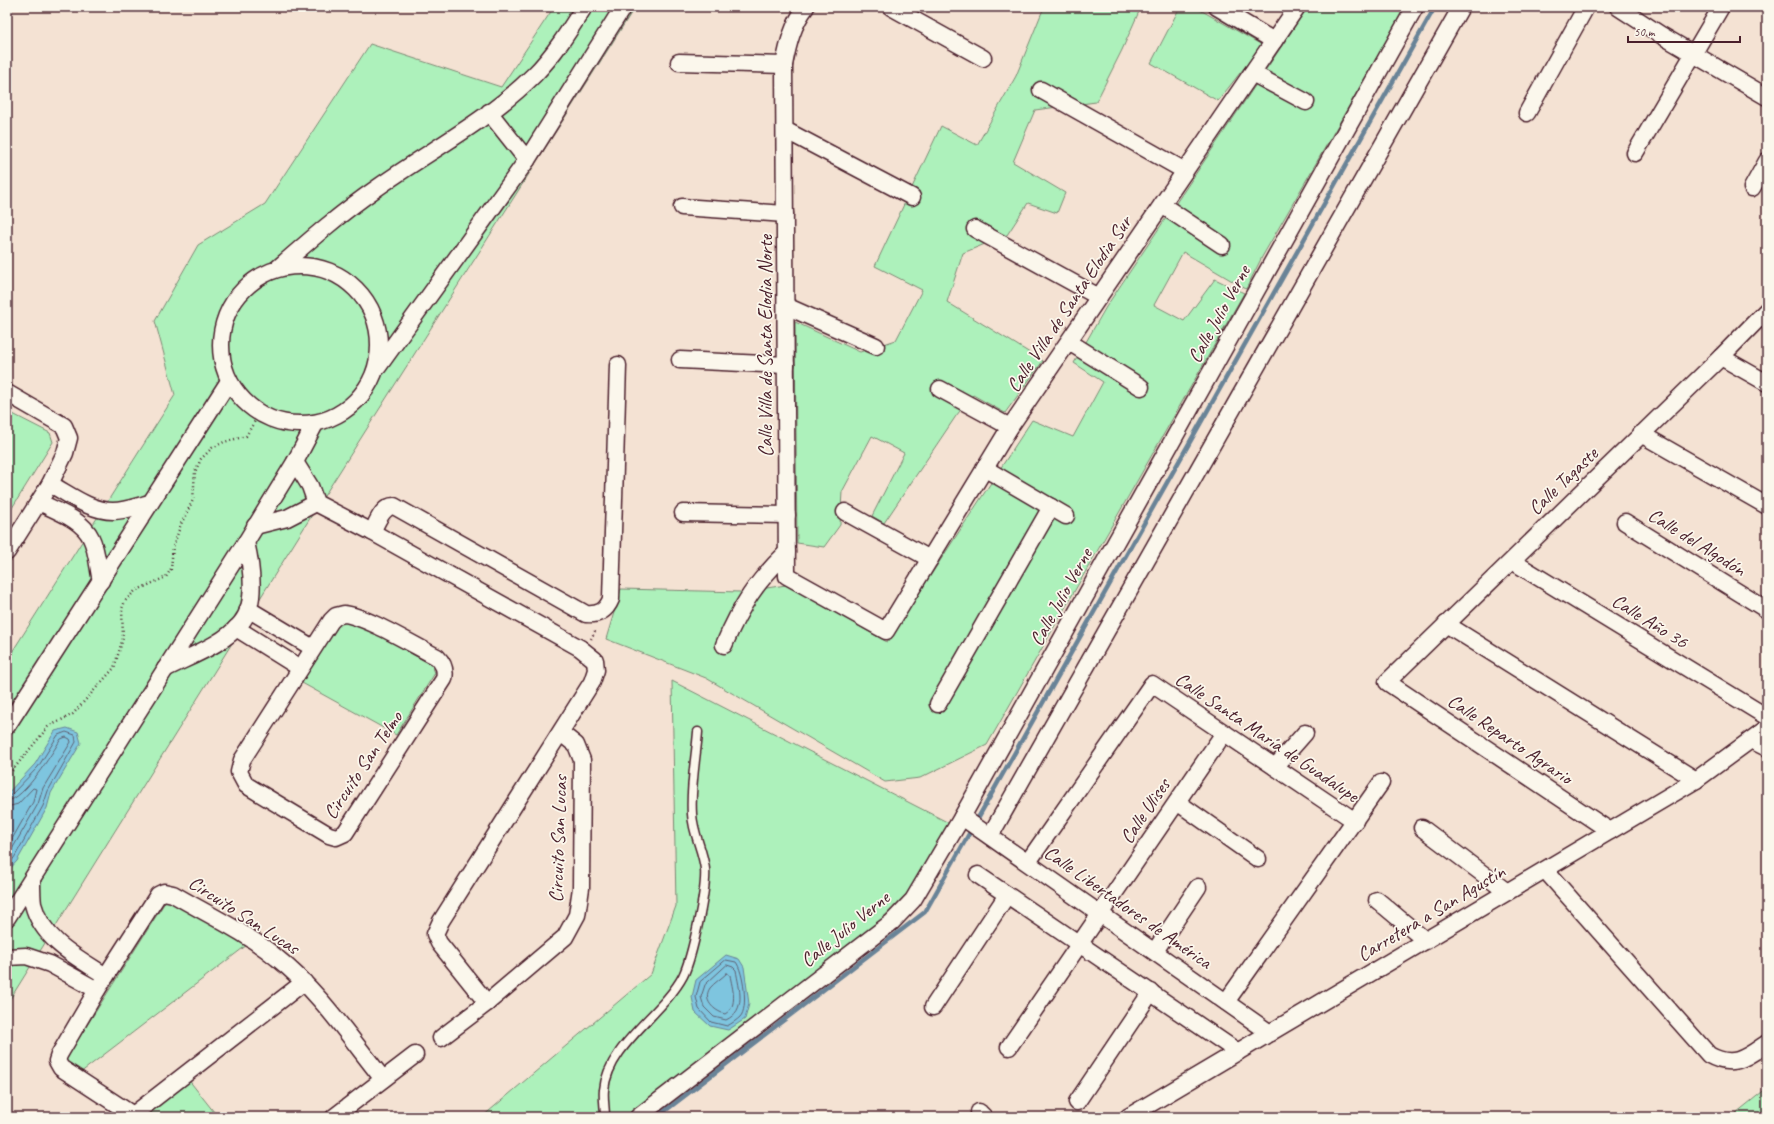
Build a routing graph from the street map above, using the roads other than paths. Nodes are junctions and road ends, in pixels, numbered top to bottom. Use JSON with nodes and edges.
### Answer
{"nodes":[{"id":1,"x":584,"y":7,"type":"edge"},
{"id":2,"x":623,"y":7,"type":"edge"},
{"id":3,"x":806,"y":7,"type":"edge"},
{"id":4,"x":891,"y":7,"type":"edge"},
{"id":5,"x":1217,"y":7,"type":"edge"},
{"id":6,"x":1297,"y":7,"type":"edge"},
{"id":7,"x":1415,"y":7,"type":"edge"},
{"id":8,"x":1461,"y":7,"type":"edge"},
{"id":9,"x":1586,"y":7,"type":"edge"},
{"id":10,"x":1618,"y":7,"type":"edge"},
{"id":11,"x":1721,"y":7,"type":"edge"},
{"id":12,"x":1274,"y":41,"type":"junction"},
{"id":13,"x":1693,"y":54,"type":"junction"},
{"id":14,"x":983,"y":58,"type":"dead end"},
{"id":15,"x":679,"y":62,"type":"dead end"},
{"id":16,"x":784,"y":65,"type":"junction"},
{"id":17,"x":1252,"y":73,"type":"junction"},
{"id":18,"x":1041,"y":90,"type":"dead end"},
{"id":19,"x":1767,"y":98,"type":"edge"},
{"id":20,"x":1306,"y":102,"type":"dead end"},
{"id":21,"x":489,"y":112,"type":"junction"},
{"id":22,"x":1527,"y":113,"type":"dead end"},
{"id":23,"x":785,"y":130,"type":"junction"},
{"id":24,"x":1635,"y":153,"type":"dead end"},
{"id":25,"x":527,"y":160,"type":"junction"},
{"id":26,"x":1767,"y":162,"type":"edge"},
{"id":27,"x":1185,"y":171,"type":"junction"},
{"id":28,"x":1752,"y":188,"type":"dead end"},
{"id":29,"x":912,"y":197,"type":"dead end"},
{"id":30,"x":1162,"y":205,"type":"junction"},
{"id":31,"x":682,"y":207,"type":"dead end"},
{"id":32,"x":785,"y":214,"type":"junction"},
{"id":33,"x":975,"y":228,"type":"dead end"},
{"id":34,"x":1222,"y":245,"type":"dead end"},
{"id":35,"x":278,"y":268,"type":"junction"},
{"id":36,"x":1099,"y":297,"type":"junction"},
{"id":37,"x":786,"y":306,"type":"junction"},
{"id":38,"x":1767,"y":310,"type":"edge"},
{"id":39,"x":1069,"y":342,"type":"junction"},
{"id":40,"x":876,"y":346,"type":"dead end"},
{"id":41,"x":1721,"y":357,"type":"junction"},
{"id":42,"x":680,"y":360,"type":"dead end"},
{"id":43,"x":618,"y":365,"type":"dead end"},
{"id":44,"x":786,"y":366,"type":"junction"},
{"id":45,"x":375,"y":372,"type":"junction"},
{"id":46,"x":229,"y":381,"type":"junction"},
{"id":47,"x":1767,"y":383,"type":"edge"},
{"id":48,"x":1141,"y":387,"type":"dead end"},
{"id":49,"x":940,"y":389,"type":"dead end"},
{"id":50,"x":7,"y":393,"type":"edge"},
{"id":51,"x":315,"y":424,"type":"junction"},
{"id":52,"x":1010,"y":427,"type":"junction"},
{"id":53,"x":1641,"y":434,"type":"junction"},
{"id":54,"x":295,"y":462,"type":"junction"},
{"id":55,"x":984,"y":468,"type":"junction"},
{"id":56,"x":50,"y":484,"type":"junction"},
{"id":57,"x":38,"y":502,"type":"junction"},
{"id":58,"x":316,"y":503,"type":"junction"},
{"id":59,"x":150,"y":504,"type":"junction"},
{"id":60,"x":1767,"y":506,"type":"edge"},
{"id":61,"x":1051,"y":508,"type":"junction"},
{"id":62,"x":845,"y":512,"type":"dead end"},
{"id":63,"x":683,"y":513,"type":"dead end"},
{"id":64,"x":787,"y":515,"type":"junction"},
{"id":65,"x":1066,"y":516,"type":"dead end"},
{"id":66,"x":1624,"y":522,"type":"dead end"},
{"id":67,"x":255,"y":526,"type":"junction"},
{"id":68,"x":372,"y":532,"type":"junction"},
{"id":69,"x":246,"y":542,"type":"junction"},
{"id":70,"x":7,"y":552,"type":"edge"},
{"id":71,"x":787,"y":552,"type":"junction"},
{"id":72,"x":930,"y":559,"type":"junction"},
{"id":73,"x":1512,"y":561,"type":"junction"},
{"id":74,"x":101,"y":581,"type":"junction"},
{"id":75,"x":248,"y":609,"type":"junction"},
{"id":76,"x":1767,"y":610,"type":"edge"},
{"id":77,"x":1446,"y":624,"type":"junction"},
{"id":78,"x":236,"y":628,"type":"junction"},
{"id":79,"x":886,"y":631,"type":"joint"},
{"id":80,"x":724,"y":645,"type":"dead end"},
{"id":81,"x":313,"y":648,"type":"junction"},
{"id":82,"x":300,"y":668,"type":"junction"},
{"id":83,"x":165,"y":669,"type":"junction"},
{"id":84,"x":1387,"y":682,"type":"joint"},
{"id":85,"x":938,"y":704,"type":"dead end"},
{"id":86,"x":1767,"y":718,"type":"edge"},
{"id":87,"x":7,"y":726,"type":"edge"},
{"id":88,"x":1767,"y":728,"type":"edge"},
{"id":89,"x":698,"y":732,"type":"dead end"},
{"id":90,"x":561,"y":733,"type":"junction"},
{"id":91,"x":1224,"y":733,"type":"junction"},
{"id":92,"x":1305,"y":733,"type":"dead end"},
{"id":93,"x":1751,"y":740,"type":"junction"},
{"id":94,"x":1767,"y":748,"type":"edge"},
{"id":95,"x":1275,"y":767,"type":"junction"},
{"id":96,"x":1696,"y":780,"type":"junction"},
{"id":97,"x":1381,"y":783,"type":"dead end"},
{"id":98,"x":1177,"y":802,"type":"junction"},
{"id":99,"x":1355,"y":821,"type":"junction"},
{"id":100,"x":976,"y":826,"type":"junction"},
{"id":101,"x":1422,"y":828,"type":"dead end"},
{"id":102,"x":1610,"y":831,"type":"junction"},
{"id":103,"x":1258,"y":859,"type":"dead end"},
{"id":104,"x":1028,"y":862,"type":"junction"},
{"id":105,"x":1545,"y":870,"type":"junction"},
{"id":106,"x":978,"y":875,"type":"dead end"},
{"id":107,"x":32,"y":880,"type":"junction"},
{"id":108,"x":1198,"y":887,"type":"dead end"},
{"id":109,"x":1507,"y":892,"type":"junction"},
{"id":110,"x":1007,"y":895,"type":"junction"},
{"id":111,"x":1377,"y":900,"type":"dead end"},
{"id":112,"x":1101,"y":914,"type":"junction"},
{"id":113,"x":7,"y":918,"type":"edge"},
{"id":114,"x":1426,"y":940,"type":"junction"},
{"id":115,"x":1080,"y":944,"type":"junction"},
{"id":116,"x":1154,"y":951,"type":"junction"},
{"id":117,"x":7,"y":957,"type":"edge"},
{"id":118,"x":106,"y":976,"type":"junction"},
{"id":119,"x":304,"y":982,"type":"junction"},
{"id":120,"x":97,"y":990,"type":"junction"},
{"id":121,"x":1151,"y":992,"type":"junction"},
{"id":122,"x":1226,"y":1002,"type":"junction"},
{"id":123,"x":487,"y":1003,"type":"junction"},
{"id":124,"x":933,"y":1007,"type":"dead end"},
{"id":125,"x":1270,"y":1033,"type":"junction"},
{"id":126,"x":441,"y":1038,"type":"dead end"},
{"id":127,"x":1767,"y":1043,"type":"edge"},
{"id":128,"x":1009,"y":1047,"type":"dead end"},
{"id":129,"x":1238,"y":1052,"type":"junction"},
{"id":130,"x":415,"y":1055,"type":"dead end"},
{"id":131,"x":383,"y":1079,"type":"junction"},
{"id":132,"x":1077,"y":1102,"type":"dead end"},
{"id":133,"x":135,"y":1116,"type":"edge"},
{"id":134,"x":334,"y":1117,"type":"edge"},
{"id":135,"x":605,"y":1117,"type":"edge"},
{"id":136,"x":638,"y":1117,"type":"edge"},
{"id":137,"x":1128,"y":1117,"type":"edge"}],
"edges":[{"from":1,"to":21,"type":"street"},
{"from":2,"to":25,"type":"street"},
{"from":3,"to":16,"type":"street","name":"Calle Villa de Santa Elodia Norte"},
{"from":4,"to":14,"type":"street"},
{"from":5,"to":12,"type":"street"},
{"from":6,"to":12,"type":"street","name":"Calle Villa de Santa Elodia Sur"},
{"from":7,"to":100,"type":"street","name":"Calle Julio Verne"},
{"from":8,"to":100,"type":"street"},
{"from":9,"to":22,"type":"street"},
{"from":10,"to":13,"type":"street"},
{"from":11,"to":13,"type":"street"},
{"from":12,"to":17,"type":"street","name":"Calle Villa de Santa Elodia Sur"},
{"from":13,"to":19,"type":"street"},
{"from":13,"to":24,"type":"street"},
{"from":15,"to":16,"type":"street"},
{"from":16,"to":23,"type":"street","name":"Calle Villa de Santa Elodia Norte"},
{"from":17,"to":20,"type":"street"},
{"from":17,"to":27,"type":"street","name":"Calle Villa de Santa Elodia Sur"},
{"from":18,"to":27,"type":"street"},
{"from":21,"to":25,"type":"street"},
{"from":21,"to":35,"type":"street"},
{"from":23,"to":29,"type":"street"},
{"from":23,"to":32,"type":"street","name":"Calle Villa de Santa Elodia Norte"},
{"from":25,"to":45,"type":"street"},
{"from":26,"to":28,"type":"street"},
{"from":27,"to":30,"type":"street","name":"Calle Villa de Santa Elodia Sur"},
{"from":30,"to":34,"type":"street"},
{"from":30,"to":36,"type":"street","name":"Calle Villa de Santa Elodia Sur"},
{"from":31,"to":32,"type":"street"},
{"from":32,"to":37,"type":"street","name":"Calle Villa de Santa Elodia Norte"},
{"from":33,"to":36,"type":"street"},
{"from":35,"to":45,"type":"street"},
{"from":35,"to":46,"type":"street"},
{"from":36,"to":39,"type":"street","name":"Calle Villa de Santa Elodia Sur"},
{"from":37,"to":40,"type":"street"},
{"from":37,"to":44,"type":"street","name":"Calle Villa de Santa Elodia Norte"},
{"from":38,"to":41,"type":"street","name":"Calle Tagaste"},
{"from":39,"to":48,"type":"street"},
{"from":39,"to":52,"type":"street","name":"Calle Villa de Santa Elodia Sur"},
{"from":41,"to":47,"type":"street"},
{"from":41,"to":53,"type":"street","name":"Calle Tagaste"},
{"from":42,"to":44,"type":"street"},
{"from":43,"to":68,"type":"street"},
{"from":44,"to":64,"type":"street","name":"Calle Villa de Santa Elodia Norte"},
{"from":45,"to":51,"type":"street"},
{"from":46,"to":51,"type":"street"},
{"from":46,"to":59,"type":"street"},
{"from":49,"to":52,"type":"street"},
{"from":50,"to":56,"type":"street"},
{"from":51,"to":54,"type":"street"},
{"from":52,"to":55,"type":"street","name":"Calle Villa de Santa Elodia Sur"},
{"from":53,"to":60,"type":"street"},
{"from":53,"to":73,"type":"street","name":"Calle Tagaste"},
{"from":54,"to":58,"type":"street"},
{"from":54,"to":67,"type":"street"},
{"from":55,"to":61,"type":"street"},
{"from":55,"to":72,"type":"street","name":"Calle Villa de Santa Elodia Sur"},
{"from":56,"to":57,"type":"street"},
{"from":56,"to":59,"type":"street"},
{"from":57,"to":70,"type":"street"},
{"from":57,"to":74,"type":"street"},
{"from":58,"to":67,"type":"street"},
{"from":58,"to":68,"type":"street"},
{"from":59,"to":74,"type":"street"},
{"from":61,"to":65,"type":"street"},
{"from":61,"to":85,"type":"street"},
{"from":62,"to":72,"type":"street"},
{"from":63,"to":64,"type":"street"},
{"from":64,"to":71,"type":"street","name":"Calle Villa de Santa Elodia Norte"},
{"from":66,"to":76,"type":"street","name":"Calle del Algodón"},
{"from":67,"to":69,"type":"street"},
{"from":68,"to":90,"type":"street"},
{"from":69,"to":75,"type":"street"},
{"from":69,"to":83,"type":"street"},
{"from":71,"to":79,"type":"street","name":"Calle Villa de Santa Elodia Norte"},
{"from":71,"to":80,"type":"street"},
{"from":72,"to":79,"type":"street","name":"Calle Villa de Santa Elodia Sur"},
{"from":73,"to":77,"type":"street","name":"Calle Tagaste"},
{"from":73,"to":86,"type":"street","name":"Calle Año 36"},
{"from":74,"to":87,"type":"street"},
{"from":75,"to":78,"type":"street"},
{"from":75,"to":81,"type":"street"},
{"from":77,"to":84,"type":"street","name":"Calle Tagaste"},
{"from":77,"to":96,"type":"street"},
{"from":78,"to":82,"type":"street"},
{"from":78,"to":83,"type":"street"},
{"from":81,"to":82,"type":"street","name":"Circuito San Telmo"},
{"from":81,"to":82,"type":"street","name":"Circuito San Telmo"},
{"from":83,"to":107,"type":"street"},
{"from":84,"to":102,"type":"street","name":"Calle Reparto Agrario"},
{"from":88,"to":93,"type":"street","name":"Carretera a San Agustín"},
{"from":89,"to":135,"type":"lane"},
{"from":90,"to":123,"type":"street","name":"Circuito San Lucas"},
{"from":90,"to":123,"type":"street"},
{"from":91,"to":95,"type":"street","name":"Calle Santa María de Guadalupe"},
{"from":91,"to":98,"type":"street","name":"Calle Ulises"},
{"from":91,"to":104,"type":"street","name":"Calle Santa María de Guadalupe"},
{"from":92,"to":95,"type":"street"},
{"from":93,"to":94,"type":"street"},
{"from":93,"to":96,"type":"street","name":"Carretera a San Agustín"},
{"from":95,"to":99,"type":"street","name":"Calle Santa María de Guadalupe"},
{"from":96,"to":102,"type":"street","name":"Carretera a San Agustín"},
{"from":97,"to":99,"type":"street"},
{"from":98,"to":103,"type":"street"},
{"from":98,"to":112,"type":"street","name":"Calle Ulises"},
{"from":99,"to":122,"type":"street","name":"Calle Santa María de Guadalupe"},
{"from":100,"to":104,"type":"street","name":"Calle Libertadores de América"},
{"from":100,"to":136,"type":"street","name":"Calle Julio Verne"},
{"from":101,"to":109,"type":"street"},
{"from":102,"to":105,"type":"street","name":"Carretera a San Agustín"},
{"from":104,"to":112,"type":"street","name":"Calle Libertadores de América"},
{"from":105,"to":109,"type":"street","name":"Carretera a San Agustín"},
{"from":105,"to":127,"type":"street"},
{"from":106,"to":110,"type":"street"},
{"from":107,"to":113,"type":"street"},
{"from":107,"to":118,"type":"street"},
{"from":108,"to":116,"type":"street"},
{"from":109,"to":114,"type":"street","name":"Carretera a San Agustín"},
{"from":110,"to":115,"type":"street"},
{"from":110,"to":124,"type":"street"},
{"from":111,"to":114,"type":"street"},
{"from":112,"to":115,"type":"street","name":"Calle Ulises"},
{"from":112,"to":116,"type":"street","name":"Calle Libertadores de América"},
{"from":114,"to":125,"type":"street","name":"Carretera a San Agustín"},
{"from":115,"to":121,"type":"street"},
{"from":115,"to":128,"type":"street","name":"Calle Ulises"},
{"from":116,"to":122,"type":"street","name":"Calle Libertadores de América"},
{"from":117,"to":120,"type":"street"},
{"from":118,"to":119,"type":"street","name":"Circuito San Lucas"},
{"from":118,"to":120,"type":"street","name":"Circuito San Lucas"},
{"from":119,"to":131,"type":"street","name":"Circuito San Lucas"},
{"from":119,"to":133,"type":"street","name":"Circuito San Lucas"},
{"from":120,"to":133,"type":"street","name":"Circuito San Lucas"},
{"from":121,"to":129,"type":"street"},
{"from":121,"to":132,"type":"street"},
{"from":122,"to":125,"type":"street","name":"Calle Libertadores de América"},
{"from":123,"to":126,"type":"street","name":"Circuito San Lucas"},
{"from":125,"to":129,"type":"street","name":"Carretera a San Agustín"},
{"from":129,"to":137,"type":"street","name":"Carretera a San Agustín"},
{"from":130,"to":131,"type":"street"},
{"from":131,"to":134,"type":"street"}]}
